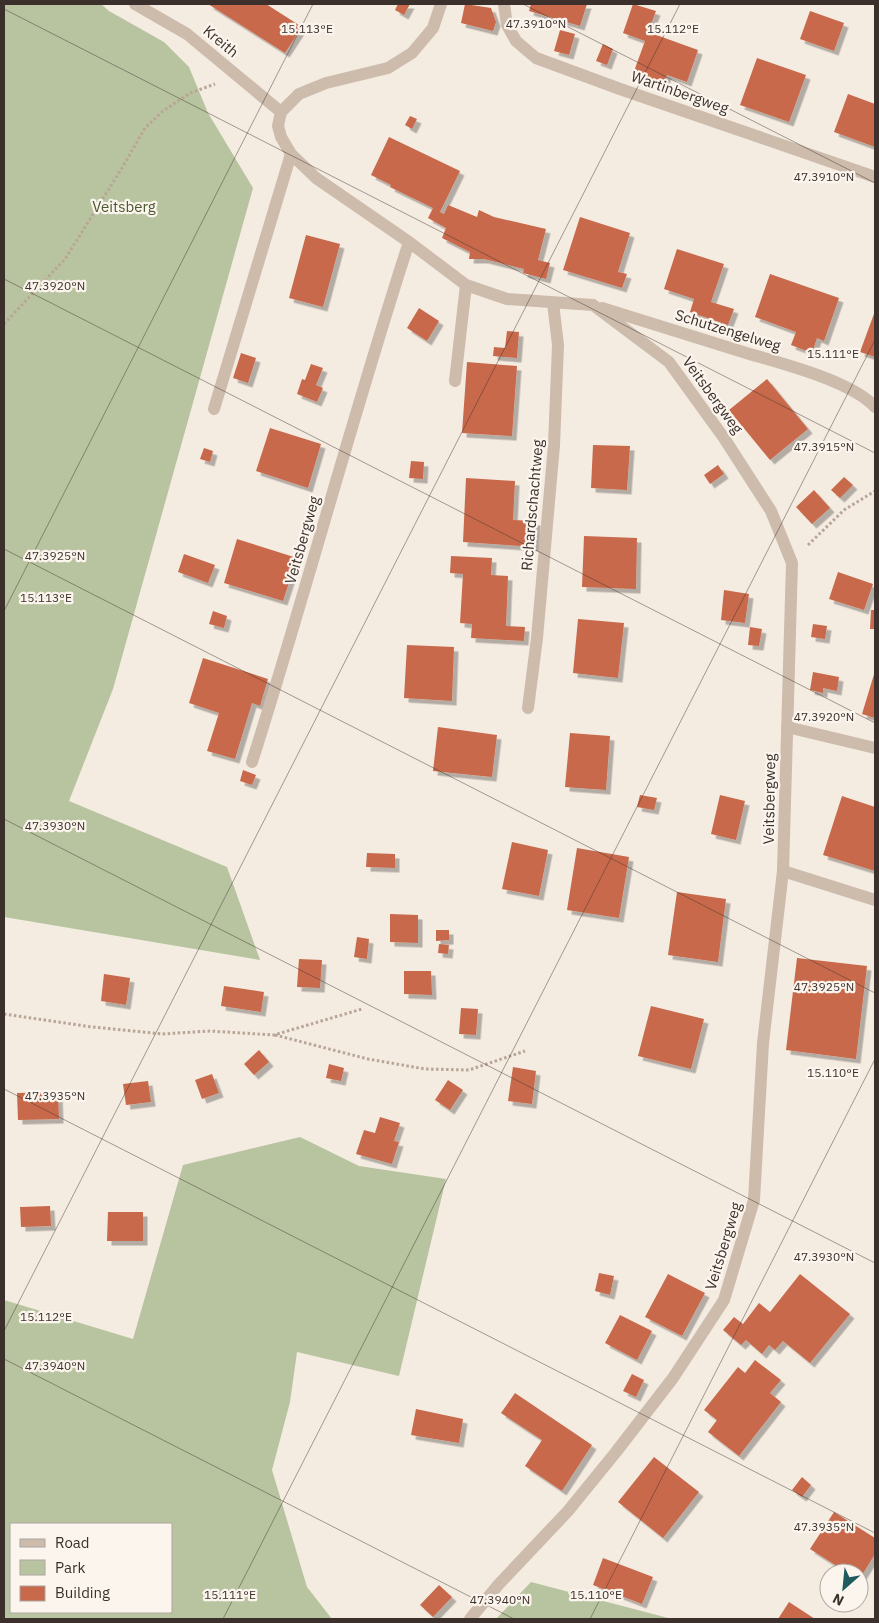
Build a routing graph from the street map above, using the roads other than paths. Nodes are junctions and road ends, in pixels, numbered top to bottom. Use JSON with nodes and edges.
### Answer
{"nodes":[{"id":1,"x":134,"y":4,"type":"edge"},
{"id":2,"x":441,"y":4,"type":"edge"},
{"id":3,"x":504,"y":4,"type":"edge"},
{"id":4,"x":281,"y":112,"type":"junction"},
{"id":5,"x":290,"y":154,"type":"junction"},
{"id":6,"x":875,"y":177,"type":"edge"},
{"id":7,"x":409,"y":242,"type":"junction"},
{"id":8,"x":466,"y":285,"type":"junction"},
{"id":9,"x":554,"y":304,"type":"junction"},
{"id":10,"x":593,"y":305,"type":"junction"},
{"id":11,"x":455,"y":382,"type":"dead end"},
{"id":12,"x":875,"y":407,"type":"edge"},
{"id":13,"x":214,"y":409,"type":"dead end"},
{"id":14,"x":528,"y":708,"type":"dead end"},
{"id":15,"x":787,"y":728,"type":"junction"},
{"id":16,"x":875,"y":748,"type":"edge"},
{"id":17,"x":252,"y":762,"type":"dead end"},
{"id":18,"x":783,"y":871,"type":"junction"},
{"id":19,"x":875,"y":900,"type":"edge"},
{"id":20,"x":470,"y":1619,"type":"edge"}],
"edges":[{"from":1,"to":4,"type":"street","name":"Kreith"},
{"from":2,"to":4,"type":"street"},
{"from":3,"to":6,"type":"street","name":"Wartinbergweg"},
{"from":4,"to":5,"type":"street"},
{"from":5,"to":7,"type":"street"},
{"from":5,"to":13,"type":"street"},
{"from":7,"to":8,"type":"street"},
{"from":7,"to":17,"type":"street","name":"Veitsbergweg"},
{"from":8,"to":9,"type":"street"},
{"from":8,"to":11,"type":"street"},
{"from":9,"to":10,"type":"street"},
{"from":9,"to":14,"type":"street","name":"Richardschachtweg"},
{"from":10,"to":12,"type":"street","name":"Schutzengelweg"},
{"from":10,"to":15,"type":"street","name":"Veitsbergweg"},
{"from":15,"to":16,"type":"street"},
{"from":15,"to":18,"type":"street","name":"Veitsbergweg"},
{"from":18,"to":19,"type":"street"},
{"from":18,"to":20,"type":"street","name":"Veitsbergweg"}]}
